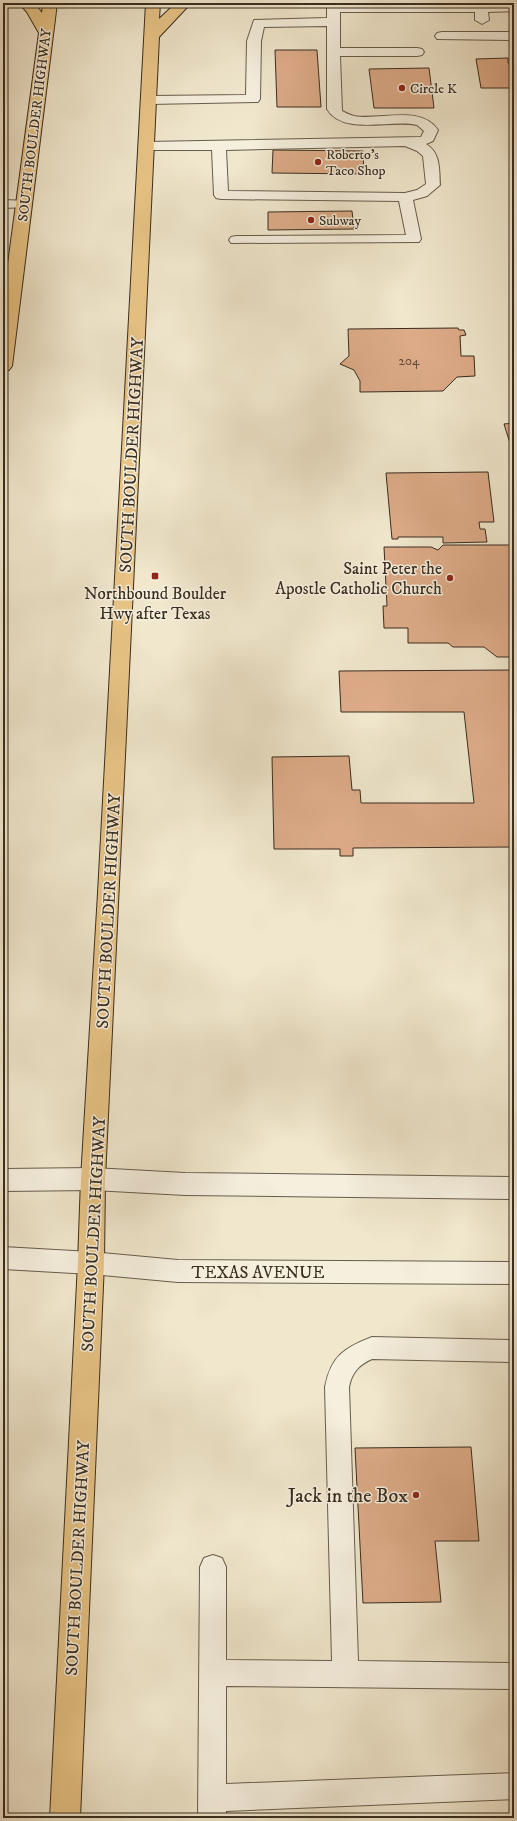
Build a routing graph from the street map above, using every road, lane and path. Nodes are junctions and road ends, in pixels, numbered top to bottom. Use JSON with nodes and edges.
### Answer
{"nodes":[{"id":1,"x":26,"y":3,"type":"edge"},
{"id":2,"x":50,"y":3,"type":"edge"},
{"id":3,"x":153,"y":3,"type":"edge"},
{"id":4,"x":184,"y":3,"type":"edge"},
{"id":5,"x":405,"y":6,"type":"edge"},
{"id":6,"x":514,"y":7,"type":"edge"},
{"id":7,"x":480,"y":8,"type":"junction"},
{"id":8,"x":333,"y":22,"type":"junction"},
{"id":9,"x":46,"y":33,"type":"junction"},
{"id":10,"x":152,"y":35,"type":"junction"},
{"id":11,"x":442,"y":36,"type":"dead end"},
{"id":12,"x":484,"y":36,"type":"junction"},
{"id":13,"x":514,"y":36,"type":"edge"},
{"id":14,"x":333,"y":52,"type":"junction"},
{"id":15,"x":417,"y":52,"type":"dead end"},
{"id":16,"x":149,"y":100,"type":"junction"},
{"id":17,"x":406,"y":142,"type":"junction"},
{"id":18,"x":146,"y":146,"type":"junction"},
{"id":19,"x":219,"y":146,"type":"junction"},
{"id":20,"x":405,"y":197,"type":"junction"},
{"id":21,"x":3,"y":204,"type":"edge"},
{"id":22,"x":24,"y":204,"type":"junction"},
{"id":23,"x":236,"y":240,"type":"dead end"},
{"id":24,"x":3,"y":366,"type":"edge"},
{"id":25,"x":93,"y":1179,"type":"junction"},
{"id":26,"x":3,"y":1180,"type":"edge"},
{"id":27,"x":514,"y":1188,"type":"edge"},
{"id":28,"x":3,"y":1258,"type":"edge"},
{"id":29,"x":91,"y":1263,"type":"junction"},
{"id":30,"x":514,"y":1272,"type":"edge"},
{"id":31,"x":514,"y":1351,"type":"edge"},
{"id":32,"x":213,"y":1567,"type":"dead end"},
{"id":33,"x":212,"y":1673,"type":"junction"},
{"id":34,"x":345,"y":1674,"type":"junction"},
{"id":35,"x":514,"y":1676,"type":"edge"},
{"id":36,"x":514,"y":1786,"type":"edge"},
{"id":37,"x":212,"y":1808,"type":"edge"},
{"id":38,"x":65,"y":1818,"type":"edge"}],
"edges":[{"from":1,"to":9,"type":"main road"},
{"from":2,"to":9,"type":"main road","name":"SOUTH BOULDER HIGHWAY"},
{"from":3,"to":10,"type":"main road","name":"SOUTH BOULDER HIGHWAY"},
{"from":4,"to":10,"type":"main road"},
{"from":5,"to":7,"type":"lane"},
{"from":5,"to":8,"type":"lane"},
{"from":6,"to":7,"type":"lane"},
{"from":7,"to":12,"type":"lane"},
{"from":8,"to":14,"type":"lane"},
{"from":8,"to":16,"type":"lane"},
{"from":9,"to":22,"type":"main road","name":"SOUTH BOULDER HIGHWAY"},
{"from":10,"to":16,"type":"main road","name":"SOUTH BOULDER HIGHWAY"},
{"from":11,"to":12,"type":"lane"},
{"from":12,"to":13,"type":"lane"},
{"from":14,"to":15,"type":"lane"},
{"from":14,"to":17,"type":"lane"},
{"from":16,"to":18,"type":"main road","name":"SOUTH BOULDER HIGHWAY"},
{"from":17,"to":19,"type":"lane"},
{"from":17,"to":20,"type":"lane"},
{"from":18,"to":19,"type":"lane"},
{"from":18,"to":25,"type":"main road","name":"SOUTH BOULDER HIGHWAY"},
{"from":19,"to":20,"type":"lane"},
{"from":20,"to":23,"type":"lane"},
{"from":21,"to":22,"type":"lane"},
{"from":22,"to":24,"type":"main road","name":"SOUTH BOULDER HIGHWAY"},
{"from":25,"to":26,"type":"street"},
{"from":25,"to":27,"type":"street"},
{"from":25,"to":29,"type":"main road","name":"SOUTH BOULDER HIGHWAY"},
{"from":28,"to":29,"type":"street","name":"TEXAS AVENUE"},
{"from":29,"to":30,"type":"street","name":"TEXAS AVENUE"},
{"from":29,"to":38,"type":"main road","name":"SOUTH BOULDER HIGHWAY"},
{"from":31,"to":34,"type":"lane"},
{"from":32,"to":33,"type":"lane"},
{"from":33,"to":34,"type":"lane"},
{"from":33,"to":37,"type":"lane"},
{"from":34,"to":35,"type":"lane"},
{"from":36,"to":37,"type":"lane"}]}
